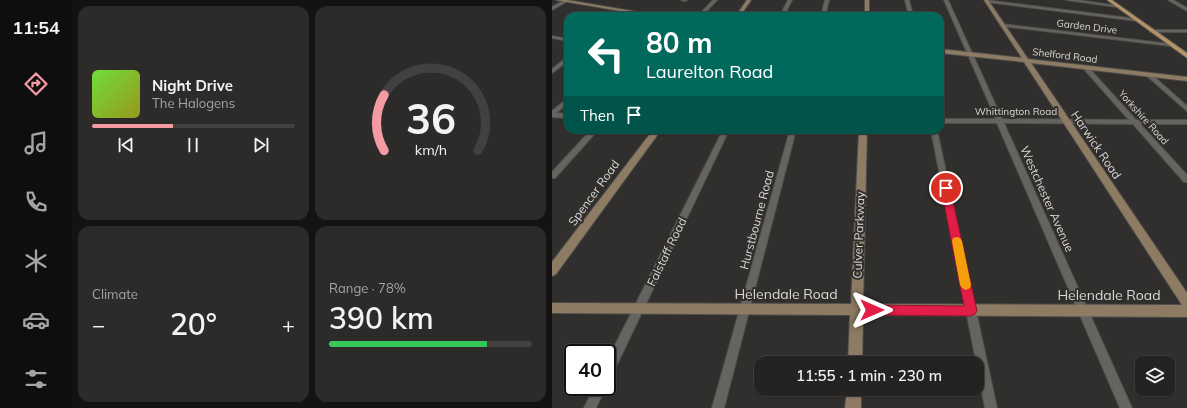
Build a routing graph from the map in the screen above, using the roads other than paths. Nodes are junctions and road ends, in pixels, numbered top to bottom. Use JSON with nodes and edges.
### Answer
{"nodes":[{"id":1,"x":558,"y":0,"type":"edge"},
{"id":2,"x":715,"y":0,"type":"edge"},
{"id":3,"x":749,"y":0,"type":"edge"},
{"id":4,"x":790,"y":0,"type":"edge"},
{"id":5,"x":827,"y":0,"type":"edge"},
{"id":6,"x":867,"y":0,"type":"edge"},
{"id":7,"x":908,"y":0,"type":"edge"},
{"id":8,"x":946,"y":0,"type":"edge"},
{"id":9,"x":1068,"y":0,"type":"edge"},
{"id":10,"x":1109,"y":0,"type":"edge"},
{"id":11,"x":1170,"y":0,"type":"edge"},
{"id":12,"x":566,"y":1,"type":"junction"},
{"id":13,"x":986,"y":1,"type":"edge"},
{"id":14,"x":1117,"y":6,"type":"junction"},
{"id":15,"x":552,"y":9,"type":"edge"},
{"id":16,"x":1187,"y":10,"type":"edge"},
{"id":17,"x":631,"y":12,"type":"edge"},
{"id":18,"x":704,"y":12,"type":"edge"},
{"id":19,"x":741,"y":12,"type":"edge"},
{"id":20,"x":784,"y":12,"type":"edge"},
{"id":21,"x":824,"y":12,"type":"edge"},
{"id":22,"x":867,"y":12,"type":"edge"},
{"id":23,"x":910,"y":12,"type":"edge"},
{"id":24,"x":1137,"y":20,"type":"junction"},
{"id":25,"x":1002,"y":25,"type":"junction"},
{"id":26,"x":1152,"y":31,"type":"junction"},
{"id":27,"x":1187,"y":31,"type":"edge"},
{"id":28,"x":552,"y":37,"type":"edge"},
{"id":29,"x":564,"y":39,"type":"edge"},
{"id":30,"x":1171,"y":44,"type":"junction"},
{"id":31,"x":944,"y":51,"type":"edge"},
{"id":32,"x":970,"y":54,"type":"junction"},
{"id":33,"x":1187,"y":56,"type":"edge"},
{"id":34,"x":1026,"y":61,"type":"junction"},
{"id":35,"x":564,"y":62,"type":"edge"},
{"id":36,"x":552,"y":64,"type":"edge"},
{"id":37,"x":559,"y":66,"type":"junction"},
{"id":38,"x":1086,"y":68,"type":"junction"},
{"id":39,"x":552,"y":71,"type":"edge"},
{"id":40,"x":1149,"y":75,"type":"junction"},
{"id":41,"x":1187,"y":79,"type":"edge"},
{"id":42,"x":564,"y":104,"type":"edge"},
{"id":43,"x":1187,"y":109,"type":"edge"},
{"id":44,"x":552,"y":115,"type":"edge"},
{"id":45,"x":564,"y":116,"type":"edge"},
{"id":46,"x":944,"y":121,"type":"edge"},
{"id":47,"x":999,"y":121,"type":"junction"},
{"id":48,"x":1066,"y":121,"type":"junction"},
{"id":49,"x":1134,"y":122,"type":"junction"},
{"id":50,"x":1187,"y":122,"type":"edge"},
{"id":51,"x":590,"y":134,"type":"edge"},
{"id":52,"x":654,"y":134,"type":"edge"},
{"id":53,"x":724,"y":134,"type":"edge"},
{"id":54,"x":792,"y":134,"type":"edge"},
{"id":55,"x":863,"y":134,"type":"edge"},
{"id":56,"x":935,"y":134,"type":"edge"},
{"id":57,"x":552,"y":176,"type":"edge"},
{"id":58,"x":1187,"y":180,"type":"edge"},
{"id":59,"x":552,"y":271,"type":"edge"},
{"id":60,"x":1187,"y":303,"type":"edge"},
{"id":61,"x":552,"y":308,"type":"edge"},
{"id":62,"x":639,"y":309,"type":"junction"},
{"id":63,"x":745,"y":309,"type":"junction"},
{"id":64,"x":856,"y":310,"type":"junction"},
{"id":65,"x":971,"y":311,"type":"junction"},
{"id":66,"x":1084,"y":311,"type":"junction"},
{"id":67,"x":1187,"y":311,"type":"edge"},
{"id":68,"x":616,"y":355,"type":"edge"},
{"id":69,"x":855,"y":356,"type":"edge"},
{"id":70,"x":596,"y":396,"type":"edge"},
{"id":71,"x":854,"y":396,"type":"edge"},
{"id":72,"x":590,"y":408,"type":"edge"},
{"id":73,"x":718,"y":408,"type":"edge"},
{"id":74,"x":853,"y":408,"type":"edge"},
{"id":75,"x":991,"y":408,"type":"edge"},
{"id":76,"x":1126,"y":408,"type":"edge"}],
"edges":[{"from":1,"to":12,"type":"street"},
{"from":2,"to":18,"type":"street"},
{"from":3,"to":19,"type":"street"},
{"from":4,"to":20,"type":"street"},
{"from":5,"to":21,"type":"street"},
{"from":6,"to":22,"type":"street"},
{"from":7,"to":23,"type":"street"},
{"from":8,"to":32,"type":"street","name":"Westchester Avenue"},
{"from":9,"to":14,"type":"street"},
{"from":10,"to":14,"type":"main road"},
{"from":11,"to":16,"type":"street"},
{"from":12,"to":15,"type":"street"},
{"from":12,"to":17,"type":"street"},
{"from":13,"to":24,"type":"street"},
{"from":13,"to":25,"type":"street","name":"Harwick Road"},
{"from":14,"to":24,"type":"main road"},
{"from":24,"to":26,"type":"main road"},
{"from":25,"to":30,"type":"street","name":"Garden Drive"},
{"from":25,"to":34,"type":"street","name":"Harwick Road"},
{"from":26,"to":27,"type":"street"},
{"from":26,"to":30,"type":"main road"},
{"from":28,"to":29,"type":"street"},
{"from":30,"to":33,"type":"main road"},
{"from":31,"to":32,"type":"street","name":"Shelford Road"},
{"from":32,"to":34,"type":"street","name":"Shelford Road"},
{"from":32,"to":47,"type":"street","name":"Westchester Avenue"},
{"from":34,"to":38,"type":"street","name":"Shelford Road"},
{"from":34,"to":48,"type":"street","name":"Harwick Road"},
{"from":35,"to":37,"type":"street"},
{"from":36,"to":37,"type":"street"},
{"from":37,"to":39,"type":"street"},
{"from":38,"to":40,"type":"street","name":"Shelford Road"},
{"from":38,"to":49,"type":"street","name":"Yorkshire Road"},
{"from":40,"to":41,"type":"street","name":"Shelford Road"},
{"from":40,"to":43,"type":"street"},
{"from":42,"to":44,"type":"street"},
{"from":44,"to":45,"type":"street"},
{"from":46,"to":47,"type":"street","name":"Whittington Road"},
{"from":47,"to":48,"type":"street","name":"Whittington Road"},
{"from":47,"to":66,"type":"street","name":"Westchester Avenue"},
{"from":48,"to":49,"type":"street","name":"Whittington Road"},
{"from":48,"to":60,"type":"street","name":"Harwick Road"},
{"from":49,"to":50,"type":"street","name":"Whittington Road"},
{"from":49,"to":58,"type":"street","name":"Yorkshire Road"},
{"from":51,"to":57,"type":"street"},
{"from":52,"to":59,"type":"street","name":"Spencer Road"},
{"from":53,"to":62,"type":"street","name":"Falstaff Road"},
{"from":54,"to":63,"type":"street","name":"Hurstbourne Road"},
{"from":55,"to":64,"type":"street","name":"Culver Parkway"},
{"from":56,"to":65,"type":"street"},
{"from":61,"to":62,"type":"street","name":"Helendale Road"},
{"from":62,"to":63,"type":"street","name":"Helendale Road"},
{"from":62,"to":68,"type":"street","name":"Falstaff Road"},
{"from":63,"to":64,"type":"street","name":"Helendale Road"},
{"from":63,"to":73,"type":"street","name":"Hurstbourne Road"},
{"from":64,"to":65,"type":"street","name":"Helendale Road"},
{"from":64,"to":69,"type":"street","name":"Culver Parkway"},
{"from":65,"to":66,"type":"street","name":"Helendale Road"},
{"from":65,"to":75,"type":"street"},
{"from":66,"to":67,"type":"street","name":"Helendale Road"},
{"from":66,"to":76,"type":"street","name":"Westchester Avenue"},
{"from":70,"to":72,"type":"street"},
{"from":71,"to":74,"type":"street"}]}
